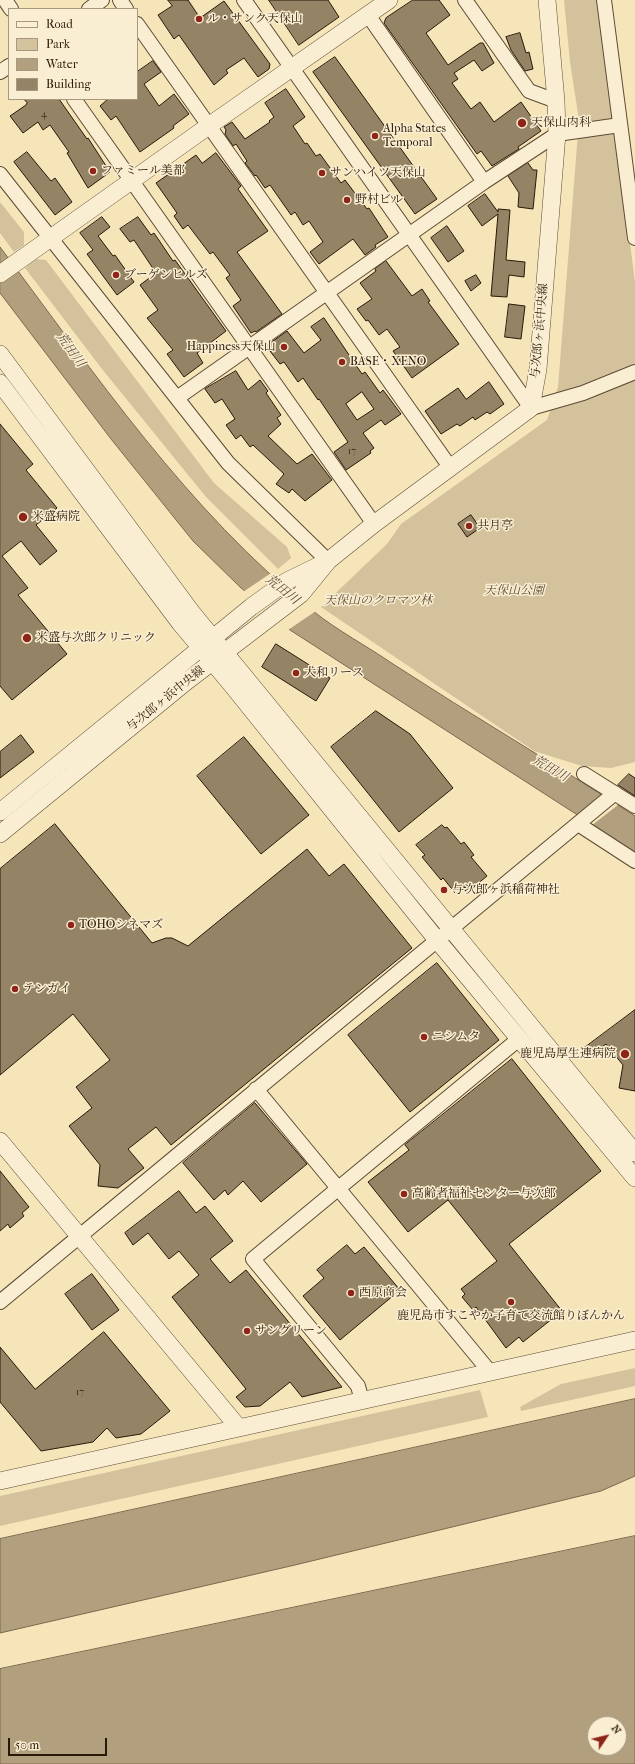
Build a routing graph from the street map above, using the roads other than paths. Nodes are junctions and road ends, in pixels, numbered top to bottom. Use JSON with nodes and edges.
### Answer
{"nodes":[{"id":1,"x":102,"y":0,"type":"edge"},
{"id":2,"x":244,"y":0,"type":"edge"},
{"id":3,"x":389,"y":0,"type":"edge"},
{"id":4,"x":465,"y":0,"type":"edge"},
{"id":5,"x":548,"y":0,"type":"edge"},
{"id":6,"x":604,"y":0,"type":"edge"},
{"id":7,"x":91,"y":8,"type":"edge"},
{"id":8,"x":368,"y":15,"type":"junction"},
{"id":9,"x":138,"y":25,"type":"edge"},
{"id":10,"x":291,"y":69,"type":"junction"},
{"id":11,"x":75,"y":100,"type":"edge"},
{"id":12,"x":556,"y":101,"type":"junction"},
{"id":13,"x":210,"y":125,"type":"junction"},
{"id":14,"x":620,"y":125,"type":"junction"},
{"id":15,"x":557,"y":134,"type":"junction"},
{"id":16,"x":0,"y":174,"type":"edge"},
{"id":17,"x":131,"y":181,"type":"junction"},
{"id":18,"x":484,"y":182,"type":"junction"},
{"id":19,"x":410,"y":236,"type":"junction"},
{"id":20,"x":635,"y":238,"type":"edge"},
{"id":21,"x":50,"y":239,"type":"junction"},
{"id":22,"x":0,"y":274,"type":"edge"},
{"id":23,"x":328,"y":293,"type":"junction"},
{"id":24,"x":251,"y":348,"type":"junction"},
{"id":25,"x":0,"y":354,"type":"edge"},
{"id":26,"x":635,"y":372,"type":"edge"},
{"id":27,"x":0,"y":383,"type":"edge"},
{"id":28,"x":177,"y":398,"type":"junction"},
{"id":29,"x":531,"y":408,"type":"junction"},
{"id":30,"x":66,"y":456,"type":"junction"},
{"id":31,"x":450,"y":467,"type":"junction"},
{"id":32,"x":374,"y":524,"type":"junction"},
{"id":33,"x":328,"y":561,"type":"junction"},
{"id":34,"x":206,"y":643,"type":"junction"},
{"id":35,"x":218,"y":657,"type":"junction"},
{"id":36,"x":584,"y":774,"type":"dead end"},
{"id":37,"x":612,"y":795,"type":"junction"},
{"id":38,"x":348,"y":804,"type":"junction"},
{"id":39,"x":635,"y":806,"type":"edge"},
{"id":40,"x":0,"y":812,"type":"edge"},
{"id":41,"x":335,"y":815,"type":"junction"},
{"id":42,"x":580,"y":822,"type":"junction"},
{"id":43,"x":0,"y":834,"type":"edge"},
{"id":44,"x":635,"y":861,"type":"edge"},
{"id":45,"x":450,"y":928,"type":"junction"},
{"id":46,"x":437,"y":940,"type":"junction"},
{"id":47,"x":526,"y":1033,"type":"junction"},
{"id":48,"x":256,"y":1089,"type":"junction"},
{"id":49,"x":0,"y":1141,"type":"edge"},
{"id":50,"x":631,"y":1156,"type":"edge"},
{"id":51,"x":635,"y":1178,"type":"edge"},
{"id":52,"x":338,"y":1188,"type":"junction"},
{"id":53,"x":78,"y":1236,"type":"junction"},
{"id":54,"x":0,"y":1302,"type":"edge"},
{"id":55,"x":635,"y":1340,"type":"edge"},
{"id":56,"x":490,"y":1372,"type":"junction"},
{"id":57,"x":362,"y":1401,"type":"junction"},
{"id":58,"x":239,"y":1428,"type":"junction"},
{"id":59,"x":0,"y":1481,"type":"edge"}],
"edges":[{"from":1,"to":7,"type":"street"},
{"from":2,"to":10,"type":"street"},
{"from":3,"to":8,"type":"street"},
{"from":4,"to":12,"type":"street"},
{"from":5,"to":12,"type":"street","name":"与次郎ヶ浜中央線"},
{"from":6,"to":14,"type":"street"},
{"from":8,"to":10,"type":"street"},
{"from":8,"to":18,"type":"street"},
{"from":9,"to":13,"type":"street"},
{"from":10,"to":13,"type":"street"},
{"from":10,"to":19,"type":"street"},
{"from":11,"to":17,"type":"street"},
{"from":12,"to":15,"type":"street","name":"与次郎ヶ浜中央線"},
{"from":13,"to":17,"type":"street"},
{"from":13,"to":23,"type":"street"},
{"from":14,"to":15,"type":"street"},
{"from":14,"to":20,"type":"street"},
{"from":15,"to":18,"type":"street"},
{"from":15,"to":29,"type":"street","name":"与次郎ヶ浜中央線"},
{"from":16,"to":21,"type":"street"},
{"from":17,"to":21,"type":"street"},
{"from":17,"to":24,"type":"street"},
{"from":18,"to":19,"type":"street"},
{"from":19,"to":23,"type":"street"},
{"from":19,"to":29,"type":"street"},
{"from":21,"to":22,"type":"street"},
{"from":21,"to":28,"type":"street"},
{"from":23,"to":24,"type":"street"},
{"from":23,"to":31,"type":"street"},
{"from":24,"to":28,"type":"street"},
{"from":24,"to":32,"type":"street"},
{"from":25,"to":30,"type":"street"},
{"from":26,"to":29,"type":"street"},
{"from":27,"to":30,"type":"street"},
{"from":28,"to":33,"type":"street"},
{"from":29,"to":31,"type":"street","name":"与次郎ヶ浜中央線"},
{"from":30,"to":34,"type":"street"},
{"from":31,"to":32,"type":"street","name":"与次郎ヶ浜中央線"},
{"from":32,"to":33,"type":"street","name":"与次郎ヶ浜中央線"},
{"from":33,"to":34,"type":"street","name":"与次郎ヶ浜中央線"},
{"from":33,"to":35,"type":"street","name":"与次郎ヶ浜中央線"},
{"from":34,"to":35,"type":"street"},
{"from":34,"to":40,"type":"street","name":"与次郎ヶ浜中央線"},
{"from":35,"to":38,"type":"street"},
{"from":35,"to":41,"type":"street"},
{"from":35,"to":43,"type":"street","name":"与次郎ヶ浜中央線"},
{"from":36,"to":37,"type":"street"},
{"from":37,"to":39,"type":"street"},
{"from":37,"to":42,"type":"street"},
{"from":38,"to":41,"type":"street"},
{"from":38,"to":45,"type":"street"},
{"from":41,"to":46,"type":"street"},
{"from":42,"to":44,"type":"street"},
{"from":42,"to":45,"type":"street"},
{"from":45,"to":46,"type":"street"},
{"from":45,"to":47,"type":"street"},
{"from":46,"to":47,"type":"street"},
{"from":46,"to":48,"type":"street"},
{"from":47,"to":50,"type":"street"},
{"from":47,"to":52,"type":"street"},
{"from":48,"to":52,"type":"street"},
{"from":48,"to":53,"type":"street"},
{"from":49,"to":53,"type":"street"},
{"from":50,"to":51,"type":"street"},
{"from":52,"to":56,"type":"street"},
{"from":52,"to":57,"type":"street"},
{"from":53,"to":54,"type":"street"},
{"from":53,"to":58,"type":"street"},
{"from":55,"to":56,"type":"street"},
{"from":56,"to":57,"type":"street"},
{"from":57,"to":58,"type":"street"},
{"from":58,"to":59,"type":"street"}]}
